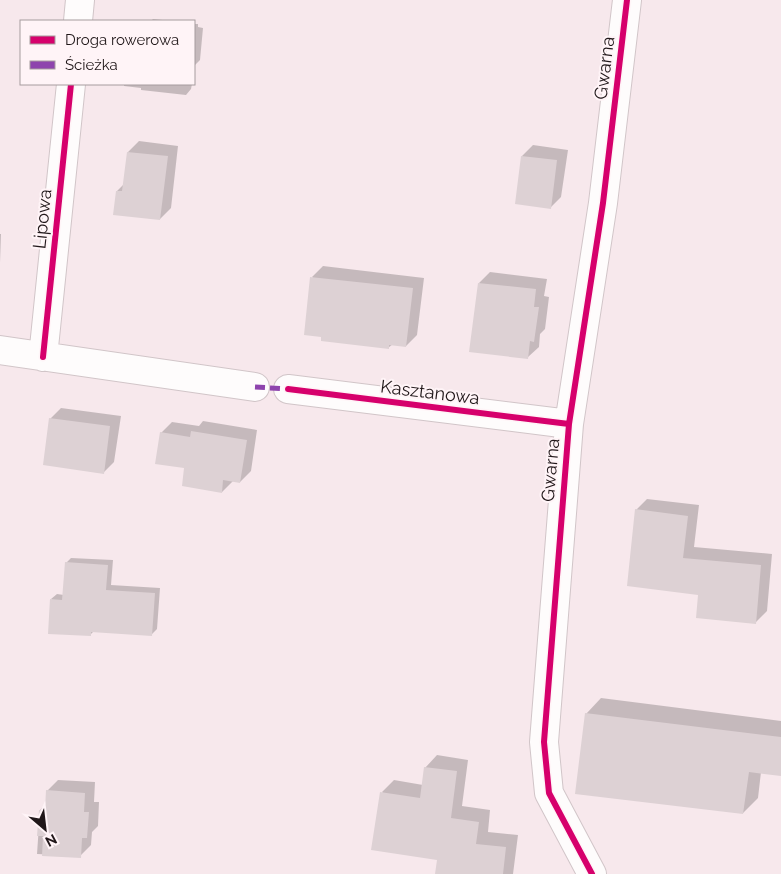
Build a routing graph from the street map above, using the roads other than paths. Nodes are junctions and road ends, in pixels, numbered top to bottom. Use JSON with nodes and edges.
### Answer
{"nodes":[{"id":1,"x":80,"y":0,"type":"edge"},
{"id":2,"x":628,"y":0,"type":"edge"},
{"id":3,"x":78,"y":20,"type":"edge"},
{"id":4,"x":72,"y":85,"type":"edge"},
{"id":5,"x":0,"y":350,"type":"edge"},
{"id":6,"x":42,"y":357,"type":"junction"},
{"id":7,"x":255,"y":387,"type":"dead end"},
{"id":8,"x":288,"y":389,"type":"dead end"},
{"id":9,"x":569,"y":424,"type":"junction"},
{"id":10,"x":592,"y":874,"type":"edge"}],
"edges":[{"from":1,"to":3,"type":"street"},
{"from":2,"to":9,"type":"street","name":"Gwarna"},
{"from":4,"to":6,"type":"street","name":"Lipowa"},
{"from":5,"to":6,"type":"street"},
{"from":6,"to":7,"type":"street"},
{"from":8,"to":9,"type":"street","name":"Kasztanowa"},
{"from":9,"to":10,"type":"street","name":"Gwarna"}]}
